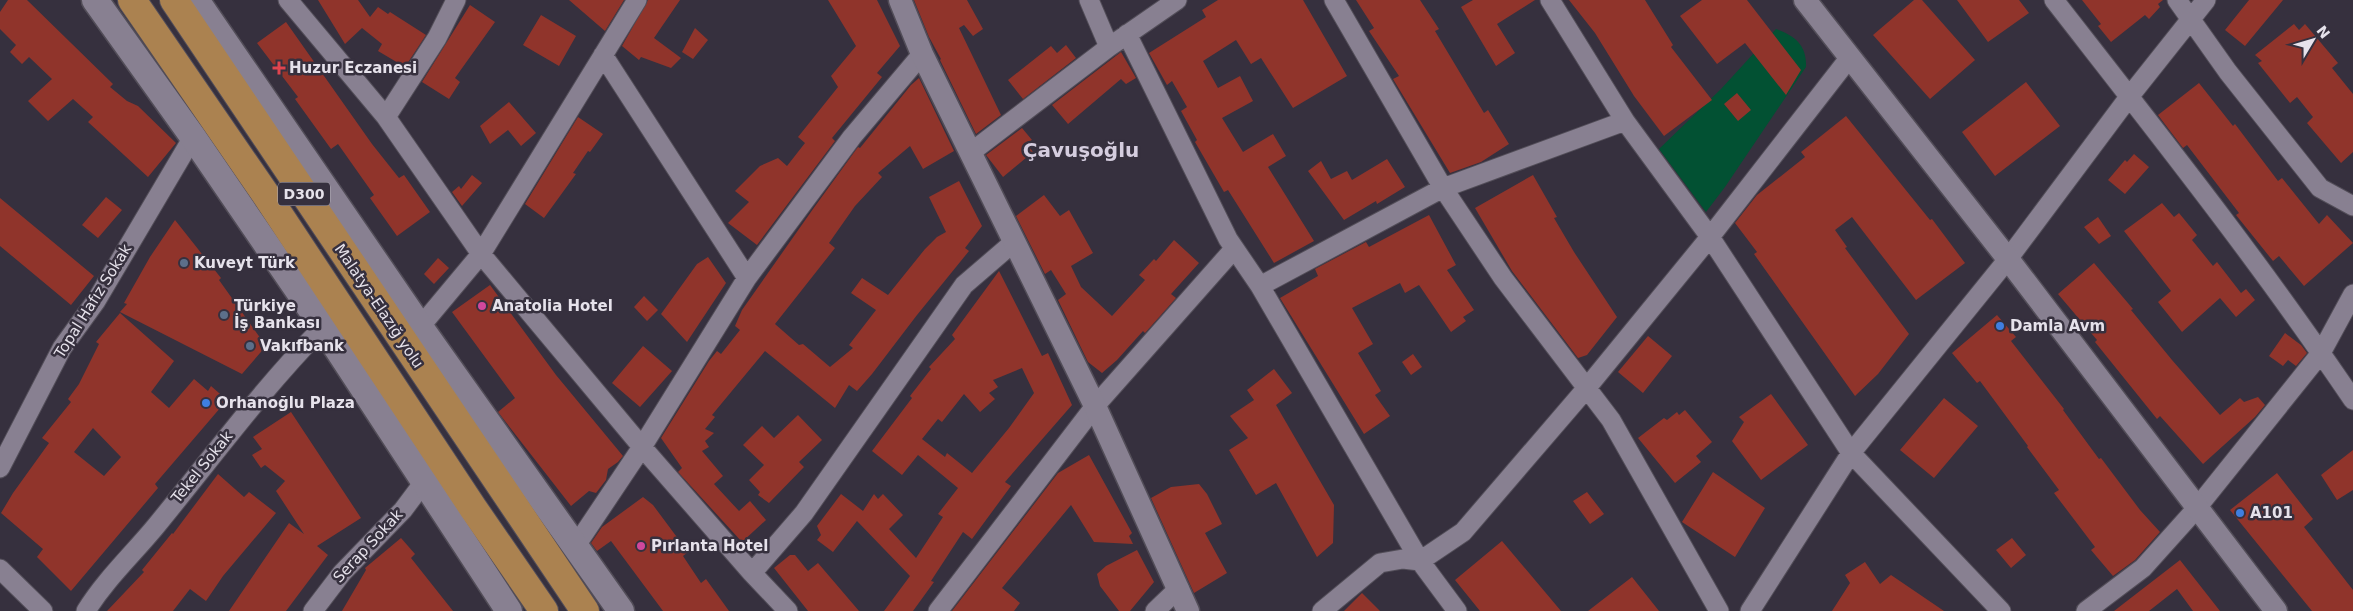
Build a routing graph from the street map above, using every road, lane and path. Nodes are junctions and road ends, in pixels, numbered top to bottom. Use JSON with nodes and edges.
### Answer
{"nodes":[{"id":1,"x":95,"y":0,"type":"edge"},
{"id":2,"x":132,"y":0,"type":"edge"},
{"id":3,"x":174,"y":0,"type":"edge"},
{"id":4,"x":196,"y":0,"type":"edge"},
{"id":5,"x":288,"y":0,"type":"edge"},
{"id":6,"x":456,"y":0,"type":"edge"},
{"id":7,"x":637,"y":0,"type":"edge"},
{"id":8,"x":900,"y":0,"type":"edge"},
{"id":9,"x":1089,"y":0,"type":"edge"},
{"id":10,"x":1177,"y":0,"type":"edge"},
{"id":11,"x":1334,"y":0,"type":"edge"},
{"id":12,"x":1550,"y":0,"type":"edge"},
{"id":13,"x":1805,"y":0,"type":"edge"},
{"id":14,"x":2054,"y":0,"type":"edge"},
{"id":15,"x":2177,"y":0,"type":"edge"},
{"id":16,"x":2206,"y":0,"type":"edge"},
{"id":17,"x":2190,"y":18,"type":"junction"},
{"id":18,"x":1127,"y":34,"type":"junction"},
{"id":19,"x":1109,"y":47,"type":"junction"},
{"id":20,"x":922,"y":54,"type":"junction"},
{"id":21,"x":603,"y":55,"type":"junction"},
{"id":22,"x":1850,"y":57,"type":"junction"},
{"id":23,"x":2129,"y":97,"type":"junction"},
{"id":24,"x":386,"y":117,"type":"junction"},
{"id":25,"x":1625,"y":121,"type":"junction"},
{"id":26,"x":193,"y":137,"type":"junction"},
{"id":27,"x":970,"y":153,"type":"junction"},
{"id":28,"x":1443,"y":188,"type":"junction"},
{"id":29,"x":2353,"y":206,"type":"edge"},
{"id":30,"x":1710,"y":237,"type":"junction"},
{"id":31,"x":1014,"y":242,"type":"junction"},
{"id":32,"x":1234,"y":248,"type":"junction"},
{"id":33,"x":480,"y":254,"type":"junction"},
{"id":34,"x":2008,"y":259,"type":"junction"},
{"id":35,"x":747,"y":278,"type":"junction"},
{"id":36,"x":1260,"y":286,"type":"junction"},
{"id":37,"x":2353,"y":294,"type":"edge"},
{"id":38,"x":323,"y":328,"type":"junction"},
{"id":39,"x":423,"y":330,"type":"junction"},
{"id":40,"x":2321,"y":353,"type":"junction"},
{"id":41,"x":435,"y":388,"type":"junction"},
{"id":42,"x":1585,"y":389,"type":"junction"},
{"id":43,"x":2353,"y":400,"type":"edge"},
{"id":44,"x":1095,"y":406,"type":"junction"},
{"id":45,"x":642,"y":447,"type":"junction"},
{"id":46,"x":1851,"y":453,"type":"junction"},
{"id":47,"x":0,"y":468,"type":"edge"},
{"id":48,"x":424,"y":482,"type":"junction"},
{"id":49,"x":2196,"y":509,"type":"junction"},
{"id":50,"x":575,"y":547,"type":"junction"},
{"id":51,"x":1420,"y":561,"type":"junction"},
{"id":52,"x":0,"y":569,"type":"edge"},
{"id":53,"x":752,"y":573,"type":"junction"},
{"id":54,"x":1178,"y":588,"type":"junction"},
{"id":55,"x":43,"y":611,"type":"edge"},
{"id":56,"x":86,"y":611,"type":"edge"},
{"id":57,"x":313,"y":611,"type":"edge"},
{"id":58,"x":509,"y":611,"type":"edge"},
{"id":59,"x":544,"y":611,"type":"edge"},
{"id":60,"x":585,"y":611,"type":"edge"},
{"id":61,"x":621,"y":611,"type":"edge"},
{"id":62,"x":788,"y":611,"type":"edge"},
{"id":63,"x":938,"y":611,"type":"edge"},
{"id":64,"x":1156,"y":611,"type":"edge"},
{"id":65,"x":1188,"y":611,"type":"edge"},
{"id":66,"x":1322,"y":611,"type":"edge"},
{"id":67,"x":1458,"y":611,"type":"edge"},
{"id":68,"x":1719,"y":611,"type":"edge"},
{"id":69,"x":1750,"y":611,"type":"edge"},
{"id":70,"x":2001,"y":611,"type":"edge"},
{"id":71,"x":2086,"y":611,"type":"edge"},
{"id":72,"x":2276,"y":611,"type":"edge"}],
"edges":[{"from":1,"to":26,"type":"main road"},
{"from":2,"to":59,"type":"highway","number":"D300"},
{"from":3,"to":41,"type":"highway","name":"Malatya-Elazığ yolu","number":"D300"},
{"from":4,"to":39,"type":"main road"},
{"from":5,"to":24,"type":"street"},
{"from":6,"to":24,"type":"street"},
{"from":7,"to":21,"type":"street"},
{"from":8,"to":20,"type":"street"},
{"from":9,"to":19,"type":"street"},
{"from":10,"to":18,"type":"street"},
{"from":11,"to":28,"type":"street"},
{"from":12,"to":25,"type":"street"},
{"from":13,"to":22,"type":"street"},
{"from":14,"to":23,"type":"street"},
{"from":15,"to":17,"type":"street"},
{"from":16,"to":17,"type":"street"},
{"from":17,"to":23,"type":"street"},
{"from":17,"to":29,"type":"street"},
{"from":18,"to":19,"type":"street"},
{"from":18,"to":32,"type":"street"},
{"from":19,"to":27,"type":"street"},
{"from":20,"to":27,"type":"street"},
{"from":20,"to":35,"type":"street"},
{"from":21,"to":33,"type":"street"},
{"from":21,"to":35,"type":"street"},
{"from":22,"to":30,"type":"street"},
{"from":22,"to":34,"type":"street"},
{"from":23,"to":34,"type":"street"},
{"from":23,"to":40,"type":"street"},
{"from":24,"to":33,"type":"street"},
{"from":25,"to":28,"type":"street"},
{"from":25,"to":30,"type":"street"},
{"from":26,"to":38,"type":"main road"},
{"from":26,"to":47,"type":"street","name":"Topal Hafız Sokak"},
{"from":27,"to":31,"type":"street"},
{"from":28,"to":36,"type":"street"},
{"from":28,"to":42,"type":"street"},
{"from":30,"to":42,"type":"street"},
{"from":30,"to":46,"type":"street"},
{"from":31,"to":44,"type":"street"},
{"from":31,"to":53,"type":"street"},
{"from":32,"to":36,"type":"street"},
{"from":32,"to":44,"type":"street"},
{"from":33,"to":39,"type":"street"},
{"from":33,"to":45,"type":"street"},
{"from":34,"to":46,"type":"street"},
{"from":34,"to":49,"type":"street"},
{"from":35,"to":45,"type":"street"},
{"from":36,"to":51,"type":"street"},
{"from":37,"to":40,"type":"street"},
{"from":38,"to":48,"type":"main road"},
{"from":38,"to":56,"type":"street","name":"Tekel Sokak"},
{"from":39,"to":41,"type":"main road"},
{"from":39,"to":50,"type":"main road"},
{"from":40,"to":43,"type":"street"},
{"from":40,"to":49,"type":"street"},
{"from":41,"to":60,"type":"highway","name":"Malatya-Elazığ yolu","number":"D300"},
{"from":42,"to":51,"type":"street"},
{"from":42,"to":68,"type":"street"},
{"from":44,"to":54,"type":"street"},
{"from":44,"to":63,"type":"street"},
{"from":45,"to":50,"type":"street"},
{"from":45,"to":53,"type":"street"},
{"from":46,"to":69,"type":"street"},
{"from":46,"to":70,"type":"street"},
{"from":48,"to":57,"type":"street","name":"Serap Sokak"},
{"from":48,"to":58,"type":"main road"},
{"from":49,"to":71,"type":"street"},
{"from":49,"to":72,"type":"street"},
{"from":50,"to":61,"type":"main road"},
{"from":51,"to":66,"type":"street"},
{"from":51,"to":67,"type":"street"},
{"from":52,"to":55,"type":"street"},
{"from":53,"to":62,"type":"street"},
{"from":54,"to":64,"type":"street"},
{"from":54,"to":65,"type":"street"}]}
